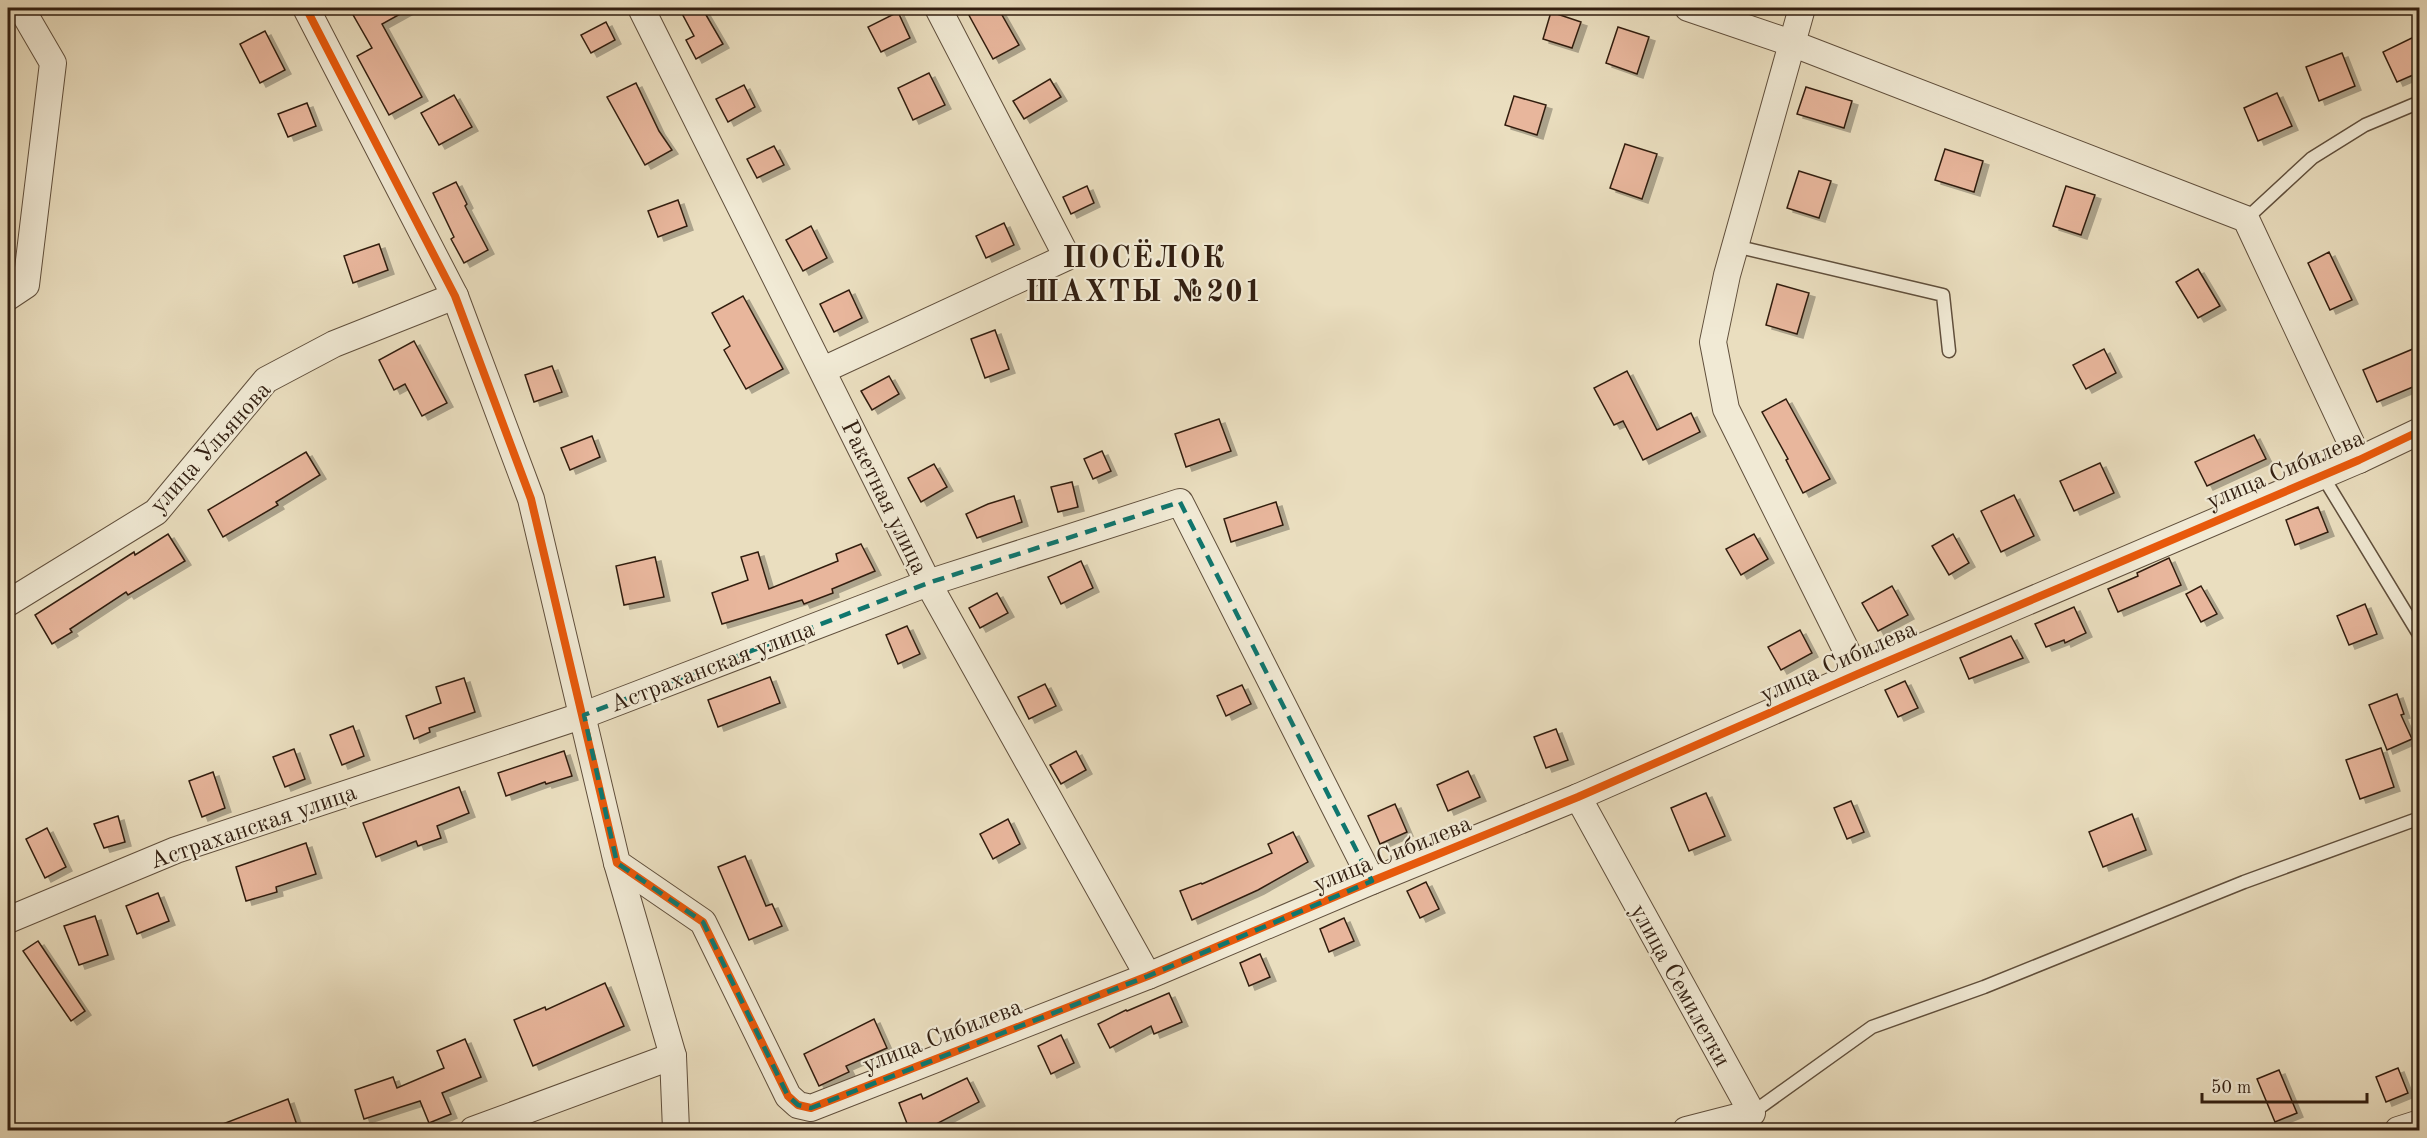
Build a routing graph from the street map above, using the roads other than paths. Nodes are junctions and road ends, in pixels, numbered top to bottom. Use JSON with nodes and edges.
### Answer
{"nodes":[{"id":1,"x":21,"y":8,"type":"edge"},
{"id":2,"x":306,"y":8,"type":"edge"},
{"id":3,"x":641,"y":8,"type":"edge"},
{"id":4,"x":938,"y":8,"type":"edge"},
{"id":5,"x":1688,"y":8,"type":"edge"},
{"id":6,"x":1802,"y":8,"type":"edge"},
{"id":7,"x":1791,"y":43,"type":"junction"},
{"id":8,"x":2420,"y":102,"type":"edge"},
{"id":9,"x":2246,"y":219,"type":"junction"},
{"id":10,"x":1735,"y":246,"type":"junction"},
{"id":11,"x":17,"y":291,"type":"edge"},
{"id":12,"x":455,"y":296,"type":"junction"},
{"id":13,"x":1949,"y":351,"type":"dead end"},
{"id":14,"x":823,"y":370,"type":"junction"},
{"id":15,"x":2420,"y":431,"type":"edge"},
{"id":16,"x":2359,"y":460,"type":"junction"},
{"id":17,"x":2322,"y":475,"type":"junction"},
{"id":18,"x":928,"y":583,"type":"junction"},
{"id":19,"x":8,"y":603,"type":"edge"},
{"id":20,"x":2420,"y":636,"type":"edge"},
{"id":21,"x":1858,"y":674,"type":"junction"},
{"id":22,"x":584,"y":715,"type":"junction"},
{"id":23,"x":1578,"y":797,"type":"junction"},
{"id":24,"x":2420,"y":818,"type":"edge"},
{"id":25,"x":617,"y":863,"type":"junction"},
{"id":26,"x":1372,"y":881,"type":"junction"},
{"id":27,"x":8,"y":920,"type":"edge"},
{"id":28,"x":1148,"y":976,"type":"junction"},
{"id":29,"x":674,"y":1056,"type":"junction"},
{"id":30,"x":1753,"y":1122,"type":"edge"},
{"id":31,"x":2420,"y":1123,"type":"edge"},
{"id":32,"x":473,"y":1131,"type":"edge"},
{"id":33,"x":676,"y":1131,"type":"edge"},
{"id":34,"x":1686,"y":1131,"type":"edge"},
{"id":35,"x":2398,"y":1131,"type":"edge"}],
"edges":[{"from":1,"to":11,"type":"street"},
{"from":2,"to":12,"type":"street"},
{"from":3,"to":14,"type":"street","name":"Ракетная улица"},
{"from":4,"to":14,"type":"street"},
{"from":5,"to":7,"type":"street"},
{"from":6,"to":7,"type":"street"},
{"from":7,"to":9,"type":"street"},
{"from":7,"to":10,"type":"street"},
{"from":8,"to":9,"type":"lane"},
{"from":9,"to":16,"type":"street"},
{"from":10,"to":13,"type":"lane"},
{"from":10,"to":21,"type":"street"},
{"from":12,"to":19,"type":"street","name":"улица Ульянова"},
{"from":12,"to":22,"type":"street"},
{"from":14,"to":18,"type":"street","name":"Ракетная улица"},
{"from":15,"to":16,"type":"street","name":"улица Сибилева"},
{"from":16,"to":17,"type":"street","name":"улица Сибилева"},
{"from":17,"to":20,"type":"lane"},
{"from":17,"to":21,"type":"street","name":"улица Сибилева"},
{"from":18,"to":22,"type":"street","name":"Астраханская улица"},
{"from":18,"to":26,"type":"street","name":"Астраханская улица"},
{"from":18,"to":28,"type":"street","name":"Ракетная улица"},
{"from":21,"to":23,"type":"street","name":"улица Сибилева"},
{"from":22,"to":25,"type":"street"},
{"from":22,"to":27,"type":"street","name":"Астраханская улица"},
{"from":23,"to":26,"type":"street","name":"улица Сибилева"},
{"from":23,"to":30,"type":"street","name":"улица Семилетки"},
{"from":24,"to":30,"type":"lane"},
{"from":25,"to":28,"type":"street","name":"улица Сибилева"},
{"from":25,"to":29,"type":"street"},
{"from":26,"to":28,"type":"street","name":"улица Сибилева"},
{"from":29,"to":32,"type":"street"},
{"from":29,"to":33,"type":"street"},
{"from":30,"to":34,"type":"street"},
{"from":31,"to":35,"type":"street"}]}
